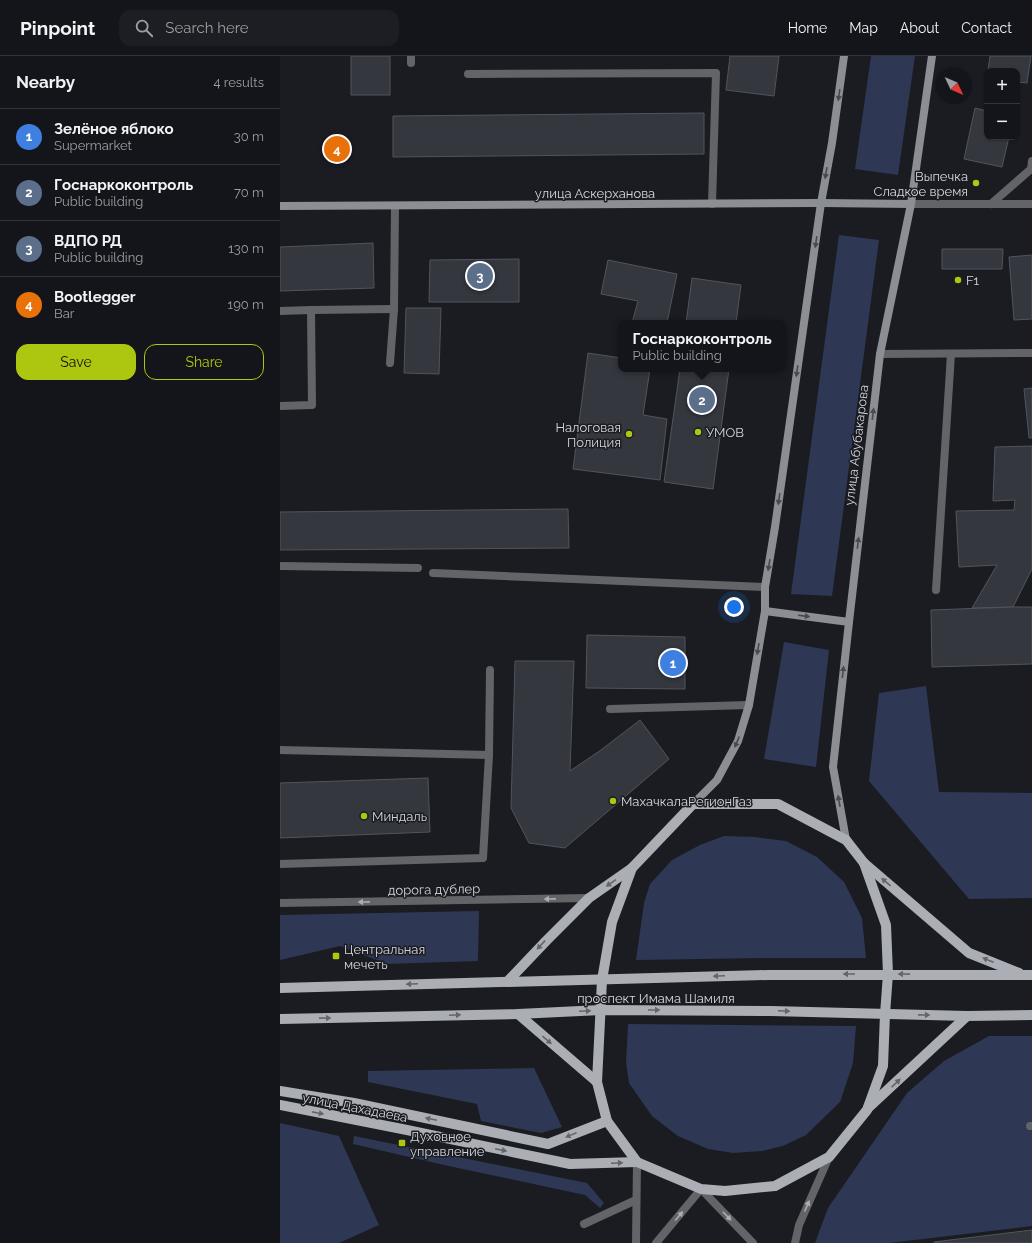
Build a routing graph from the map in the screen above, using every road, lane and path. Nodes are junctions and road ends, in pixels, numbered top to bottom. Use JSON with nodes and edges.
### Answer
{"nodes":[{"id":1,"x":844,"y":56,"type":"edge"},
{"id":2,"x":932,"y":56,"type":"edge"},
{"id":3,"x":468,"y":74,"type":"dead end"},
{"id":4,"x":1032,"y":161,"type":"edge"},
{"id":5,"x":821,"y":203,"type":"junction"},
{"id":6,"x":712,"y":204,"type":"junction"},
{"id":7,"x":911,"y":204,"type":"junction"},
{"id":8,"x":991,"y":204,"type":"junction"},
{"id":9,"x":1032,"y":204,"type":"edge"},
{"id":10,"x":280,"y":206,"type":"edge"},
{"id":11,"x":395,"y":206,"type":"junction"},
{"id":12,"x":394,"y":309,"type":"junction"},
{"id":13,"x":311,"y":310,"type":"junction"},
{"id":14,"x":280,"y":311,"type":"edge"},
{"id":15,"x":1032,"y":353,"type":"edge"},
{"id":16,"x":880,"y":354,"type":"junction"},
{"id":17,"x":951,"y":354,"type":"junction"},
{"id":18,"x":390,"y":363,"type":"dead end"},
{"id":19,"x":280,"y":406,"type":"edge"},
{"id":20,"x":280,"y":566,"type":"edge"},
{"id":21,"x":418,"y":568,"type":"dead end"},
{"id":22,"x":433,"y":572,"type":"dead end"},
{"id":23,"x":765,"y":587,"type":"junction"},
{"id":24,"x":936,"y":590,"type":"dead end"},
{"id":25,"x":765,"y":611,"type":"junction"},
{"id":26,"x":849,"y":622,"type":"junction"},
{"id":27,"x":490,"y":670,"type":"dead end"},
{"id":28,"x":748,"y":705,"type":"junction"},
{"id":29,"x":610,"y":709,"type":"dead end"},
{"id":30,"x":280,"y":750,"type":"edge"},
{"id":31,"x":489,"y":755,"type":"junction"},
{"id":32,"x":693,"y":804,"type":"junction"},
{"id":33,"x":846,"y":840,"type":"junction"},
{"id":34,"x":864,"y":863,"type":"junction"},
{"id":35,"x":280,"y":864,"type":"edge"},
{"id":36,"x":632,"y":868,"type":"junction"},
{"id":37,"x":589,"y":898,"type":"junction"},
{"id":38,"x":280,"y":903,"type":"edge"},
{"id":39,"x":888,"y":974,"type":"junction"},
{"id":40,"x":1028,"y":975,"type":"edge"},
{"id":41,"x":602,"y":980,"type":"junction"},
{"id":42,"x":507,"y":982,"type":"junction"},
{"id":43,"x":280,"y":988,"type":"edge"},
{"id":44,"x":602,"y":1010,"type":"junction"},
{"id":45,"x":518,"y":1014,"type":"junction"},
{"id":46,"x":885,"y":1014,"type":"junction"},
{"id":47,"x":1032,"y":1014,"type":"edge"},
{"id":48,"x":967,"y":1016,"type":"junction"},
{"id":49,"x":280,"y":1019,"type":"edge"},
{"id":50,"x":597,"y":1082,"type":"junction"},
{"id":51,"x":280,"y":1091,"type":"edge"},
{"id":52,"x":280,"y":1106,"type":"edge"},
{"id":53,"x":867,"y":1110,"type":"junction"},
{"id":54,"x":607,"y":1120,"type":"junction"},
{"id":55,"x":829,"y":1157,"type":"junction"},
{"id":56,"x":637,"y":1162,"type":"junction"},
{"id":57,"x":701,"y":1189,"type":"junction"},
{"id":58,"x":636,"y":1200,"type":"junction"},
{"id":59,"x":584,"y":1224,"type":"dead end"},
{"id":60,"x":636,"y":1243,"type":"edge"},
{"id":61,"x":656,"y":1243,"type":"edge"},
{"id":62,"x":753,"y":1243,"type":"edge"},
{"id":63,"x":795,"y":1243,"type":"edge"}],
"edges":[{"from":1,"to":5,"type":"main road","one_way":true},
{"from":2,"to":7,"type":"main road","name":"улица Абубакарова"},
{"from":3,"to":6,"type":"street"},
{"from":4,"to":8,"type":"street"},
{"from":5,"to":6,"type":"main road","name":"улица Аскерханова"},
{"from":5,"to":7,"type":"main road","name":"улица Аскерханова"},
{"from":5,"to":23,"type":"main road","one_way":true},
{"from":6,"to":11,"type":"main road","name":"улица Аскерханова"},
{"from":7,"to":8,"type":"street"},
{"from":7,"to":16,"type":"main road","name":"улица Абубакарова"},
{"from":8,"to":9,"type":"street"},
{"from":10,"to":11,"type":"main road","name":"улица Аскерханова"},
{"from":11,"to":12,"type":"street"},
{"from":12,"to":13,"type":"street"},
{"from":12,"to":18,"type":"street"},
{"from":13,"to":14,"type":"street"},
{"from":13,"to":19,"type":"street"},
{"from":15,"to":17,"type":"street"},
{"from":16,"to":17,"type":"street"},
{"from":26,"to":16,"type":"main road","name":"улица Абубакарова","one_way":true},
{"from":17,"to":24,"type":"street"},
{"from":20,"to":21,"type":"street"},
{"from":22,"to":23,"type":"street"},
{"from":23,"to":25,"type":"main road"},
{"from":25,"to":26,"type":"main road","one_way":true},
{"from":25,"to":28,"type":"main road","one_way":true},
{"from":33,"to":26,"type":"main road","name":"улица Абубакарова","one_way":true},
{"from":27,"to":31,"type":"street"},
{"from":28,"to":29,"type":"street"},
{"from":28,"to":32,"type":"main road","one_way":true},
{"from":30,"to":31,"type":"street"},
{"from":31,"to":35,"type":"street"},
{"from":32,"to":33,"type":"main road","name":"улица Абубакарова"},
{"from":32,"to":36,"type":"main road"},
{"from":33,"to":34,"type":"main road","name":"улица Абубакарова"},
{"from":34,"to":39,"type":"main road","name":"улица Абубакарова"},
{"from":40,"to":34,"type":"main road","one_way":true},
{"from":36,"to":37,"type":"main road","one_way":true},
{"from":36,"to":41,"type":"main road"},
{"from":37,"to":38,"type":"street","name":"дорога дублер","one_way":true},
{"from":37,"to":42,"type":"main road","one_way":true},
{"from":40,"to":39,"type":"main road","name":"проспект Имама Шамиля","one_way":true},
{"from":39,"to":41,"type":"main road","name":"проспект Имама Шамиля","one_way":true},
{"from":39,"to":46,"type":"main road","name":"улица Абубакарова"},
{"from":41,"to":42,"type":"main road","name":"проспект Имама Шамиля"},
{"from":41,"to":44,"type":"main road"},
{"from":42,"to":43,"type":"main road","name":"проспект Имама Шамиля","one_way":true},
{"from":45,"to":44,"type":"main road","name":"проспект Имама Шамиля","one_way":true},
{"from":44,"to":46,"type":"main road","name":"проспект Имама Шамиля","one_way":true},
{"from":44,"to":50,"type":"main road"},
{"from":49,"to":45,"type":"main road","name":"проспект Имама Шамиля","one_way":true},
{"from":45,"to":50,"type":"main road","one_way":true},
{"from":46,"to":48,"type":"main road","name":"проспект Имама Шамиля","one_way":true},
{"from":46,"to":53,"type":"main road","name":"улица Абубакарова"},
{"from":47,"to":48,"type":"main road","name":"проспект Имама Шамиля"},
{"from":53,"to":48,"type":"main road","one_way":true},
{"from":50,"to":54,"type":"main road"},
{"from":54,"to":51,"type":"main road","name":"улица Дахадаева","one_way":true},
{"from":52,"to":56,"type":"main road","name":"улица Дахадаева","one_way":true},
{"from":53,"to":55,"type":"main road","name":"улица Абубакарова"},
{"from":54,"to":56,"type":"main road"},
{"from":55,"to":57,"type":"main road","name":"улица Абубакарова"},
{"from":63,"to":55,"type":"street","name":"улица Абубакарова","one_way":true},
{"from":56,"to":57,"type":"main road","name":"улица Абубакарова"},
{"from":56,"to":58,"type":"street"},
{"from":61,"to":57,"type":"street","one_way":true},
{"from":57,"to":62,"type":"street","name":"улица Абубакарова","one_way":true},
{"from":58,"to":59,"type":"street"},
{"from":58,"to":60,"type":"street"}]}
